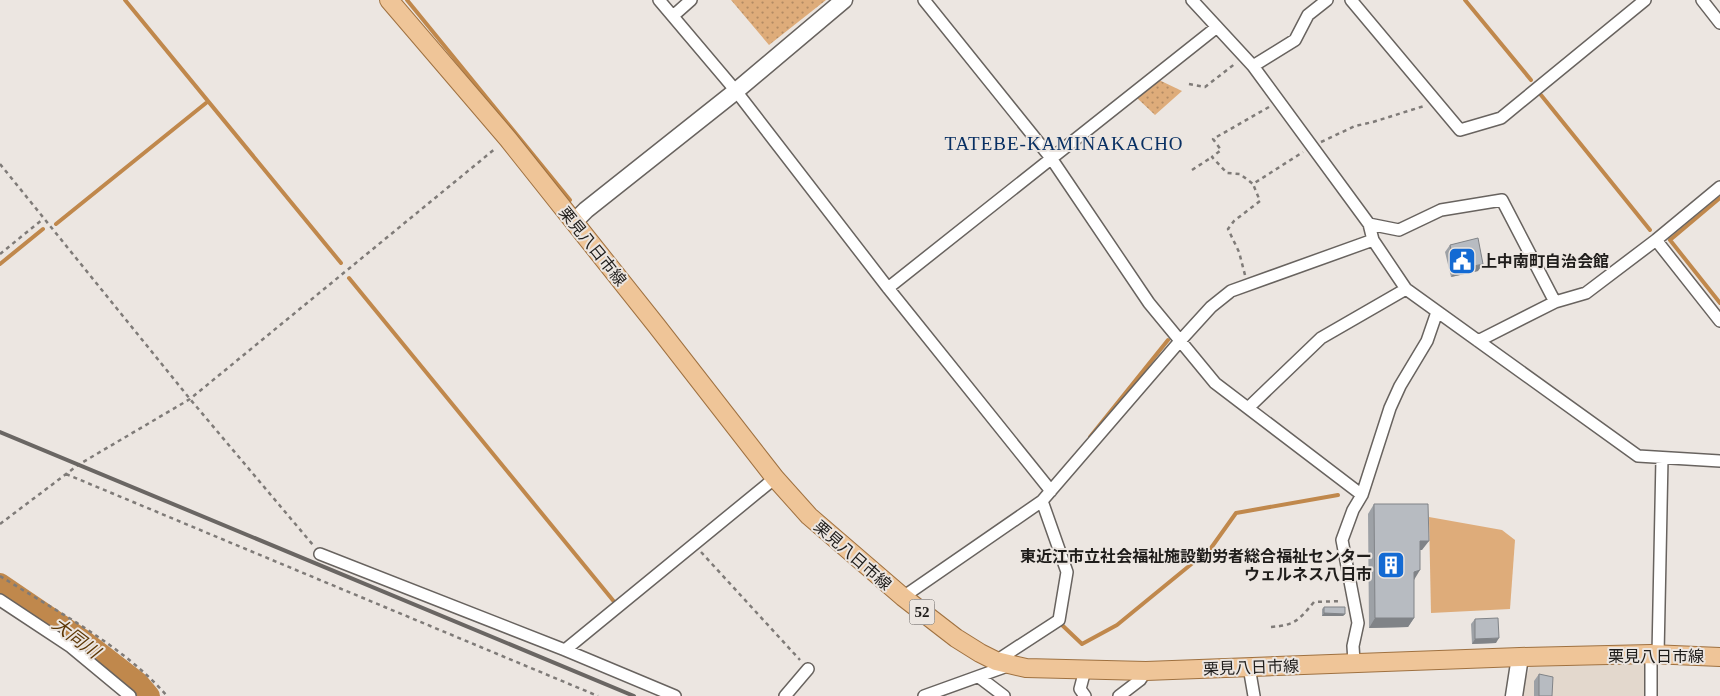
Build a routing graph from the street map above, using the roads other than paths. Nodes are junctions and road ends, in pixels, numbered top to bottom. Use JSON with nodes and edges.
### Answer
{"nodes":[{"id":1,"x":390,"y":0,"type":"edge"},
{"id":2,"x":659,"y":0,"type":"edge"},
{"id":3,"x":691,"y":0,"type":"edge"},
{"id":4,"x":844,"y":0,"type":"edge"},
{"id":5,"x":924,"y":0,"type":"edge"},
{"id":6,"x":1192,"y":0,"type":"edge"},
{"id":7,"x":1327,"y":0,"type":"edge"},
{"id":8,"x":1351,"y":0,"type":"edge"},
{"id":9,"x":1645,"y":0,"type":"edge"},
{"id":10,"x":1702,"y":0,"type":"edge"},
{"id":11,"x":673,"y":16,"type":"junction"},
{"id":12,"x":1720,"y":23,"type":"edge"},
{"id":13,"x":1217,"y":27,"type":"junction"},
{"id":14,"x":1248,"y":62,"type":"junction"},
{"id":15,"x":736,"y":91,"type":"junction"},
{"id":16,"x":1051,"y":158,"type":"junction"},
{"id":17,"x":1720,"y":186,"type":"edge"},
{"id":18,"x":574,"y":222,"type":"junction"},
{"id":19,"x":1369,"y":224,"type":"junction"},
{"id":20,"x":1373,"y":240,"type":"junction"},
{"id":21,"x":1656,"y":240,"type":"junction"},
{"id":22,"x":888,"y":288,"type":"junction"},
{"id":23,"x":1406,"y":289,"type":"junction"},
{"id":24,"x":1555,"y":302,"type":"junction"},
{"id":25,"x":1437,"y":312,"type":"junction"},
{"id":26,"x":1720,"y":321,"type":"edge"},
{"id":27,"x":1180,"y":341,"type":"junction"},
{"id":28,"x":1478,"y":341,"type":"junction"},
{"id":29,"x":1248,"y":408,"type":"junction"},
{"id":30,"x":1662,"y":458,"type":"junction"},
{"id":31,"x":1720,"y":461,"type":"edge"},
{"id":32,"x":775,"y":478,"type":"junction"},
{"id":33,"x":1051,"y":492,"type":"junction"},
{"id":34,"x":1362,"y":496,"type":"junction"},
{"id":35,"x":1042,"y":501,"type":"junction"},
{"id":36,"x":320,"y":554,"type":"road end"},
{"id":37,"x":903,"y":597,"type":"junction"},
{"id":38,"x":0,"y":600,"type":"edge"},
{"id":39,"x":565,"y":650,"type":"junction"},
{"id":40,"x":1654,"y":655,"type":"junction"},
{"id":41,"x":1720,"y":656,"type":"edge"},
{"id":42,"x":1520,"y":657,"type":"junction"},
{"id":43,"x":1354,"y":662,"type":"junction"},
{"id":44,"x":1003,"y":663,"type":"junction"},
{"id":45,"x":1249,"y":667,"type":"junction"},
{"id":46,"x":808,"y":669,"type":"road end"},
{"id":47,"x":1085,"y":670,"type":"junction"},
{"id":48,"x":1146,"y":671,"type":"junction"},
{"id":49,"x":979,"y":676,"type":"junction"},
{"id":50,"x":130,"y":696,"type":"edge"},
{"id":51,"x":675,"y":696,"type":"edge"},
{"id":52,"x":785,"y":696,"type":"edge"},
{"id":53,"x":924,"y":696,"type":"edge"},
{"id":54,"x":1004,"y":696,"type":"edge"},
{"id":55,"x":1085,"y":696,"type":"edge"},
{"id":56,"x":1119,"y":696,"type":"edge"},
{"id":57,"x":1254,"y":696,"type":"edge"},
{"id":58,"x":1514,"y":696,"type":"edge"},
{"id":59,"x":1651,"y":696,"type":"edge"}],
"edges":[{"from":1,"to":18,"type":"main road","name":"栗見八日市線","number":"52"},
{"from":2,"to":11,"type":"street"},
{"from":3,"to":11,"type":"street"},
{"from":4,"to":15,"type":"street"},
{"from":5,"to":16,"type":"street"},
{"from":6,"to":13,"type":"street"},
{"from":7,"to":14,"type":"street"},
{"from":8,"to":9,"type":"street"},
{"from":10,"to":12,"type":"street"},
{"from":11,"to":15,"type":"street"},
{"from":13,"to":14,"type":"street"},
{"from":13,"to":16,"type":"street"},
{"from":14,"to":19,"type":"street"},
{"from":15,"to":18,"type":"street"},
{"from":15,"to":22,"type":"street"},
{"from":16,"to":22,"type":"street"},
{"from":16,"to":27,"type":"street"},
{"from":17,"to":21,"type":"street"},
{"from":18,"to":32,"type":"main road","name":"栗見八日市線","number":"52"},
{"from":19,"to":20,"type":"street"},
{"from":19,"to":24,"type":"street"},
{"from":20,"to":23,"type":"street"},
{"from":20,"to":27,"type":"street"},
{"from":21,"to":24,"type":"street"},
{"from":21,"to":26,"type":"street"},
{"from":22,"to":33,"type":"street"},
{"from":23,"to":25,"type":"street"},
{"from":23,"to":29,"type":"street"},
{"from":24,"to":28,"type":"street"},
{"from":25,"to":28,"type":"street"},
{"from":25,"to":34,"type":"street"},
{"from":27,"to":29,"type":"street"},
{"from":27,"to":33,"type":"street"},
{"from":28,"to":30,"type":"street"},
{"from":29,"to":34,"type":"street"},
{"from":30,"to":31,"type":"street"},
{"from":30,"to":40,"type":"street"},
{"from":32,"to":37,"type":"main road","name":"栗見八日市線","number":"52"},
{"from":32,"to":39,"type":"street"},
{"from":33,"to":35,"type":"street"},
{"from":34,"to":43,"type":"street"},
{"from":35,"to":37,"type":"street"},
{"from":35,"to":44,"type":"street"},
{"from":36,"to":39,"type":"street"},
{"from":37,"to":44,"type":"main road","name":"栗見八日市線","number":"52"},
{"from":38,"to":50,"type":"street"},
{"from":39,"to":51,"type":"street"},
{"from":40,"to":41,"type":"main road","name":"栗見八日市線","number":"52"},
{"from":40,"to":42,"type":"main road","name":"栗見八日市線","number":"52"},
{"from":40,"to":59,"type":"street"},
{"from":42,"to":43,"type":"main road","name":"栗見八日市線","number":"52"},
{"from":42,"to":58,"type":"street"},
{"from":43,"to":45,"type":"main road","name":"栗見八日市線","number":"52"},
{"from":44,"to":47,"type":"main road","name":"栗見八日市線","number":"52"},
{"from":44,"to":49,"type":"street"},
{"from":45,"to":48,"type":"main road","name":"栗見八日市線","number":"52"},
{"from":45,"to":57,"type":"street"},
{"from":46,"to":52,"type":"street"},
{"from":47,"to":48,"type":"main road","name":"栗見八日市線","number":"52"},
{"from":47,"to":55,"type":"street"},
{"from":48,"to":56,"type":"street"},
{"from":49,"to":53,"type":"street"},
{"from":49,"to":54,"type":"street"}]}
